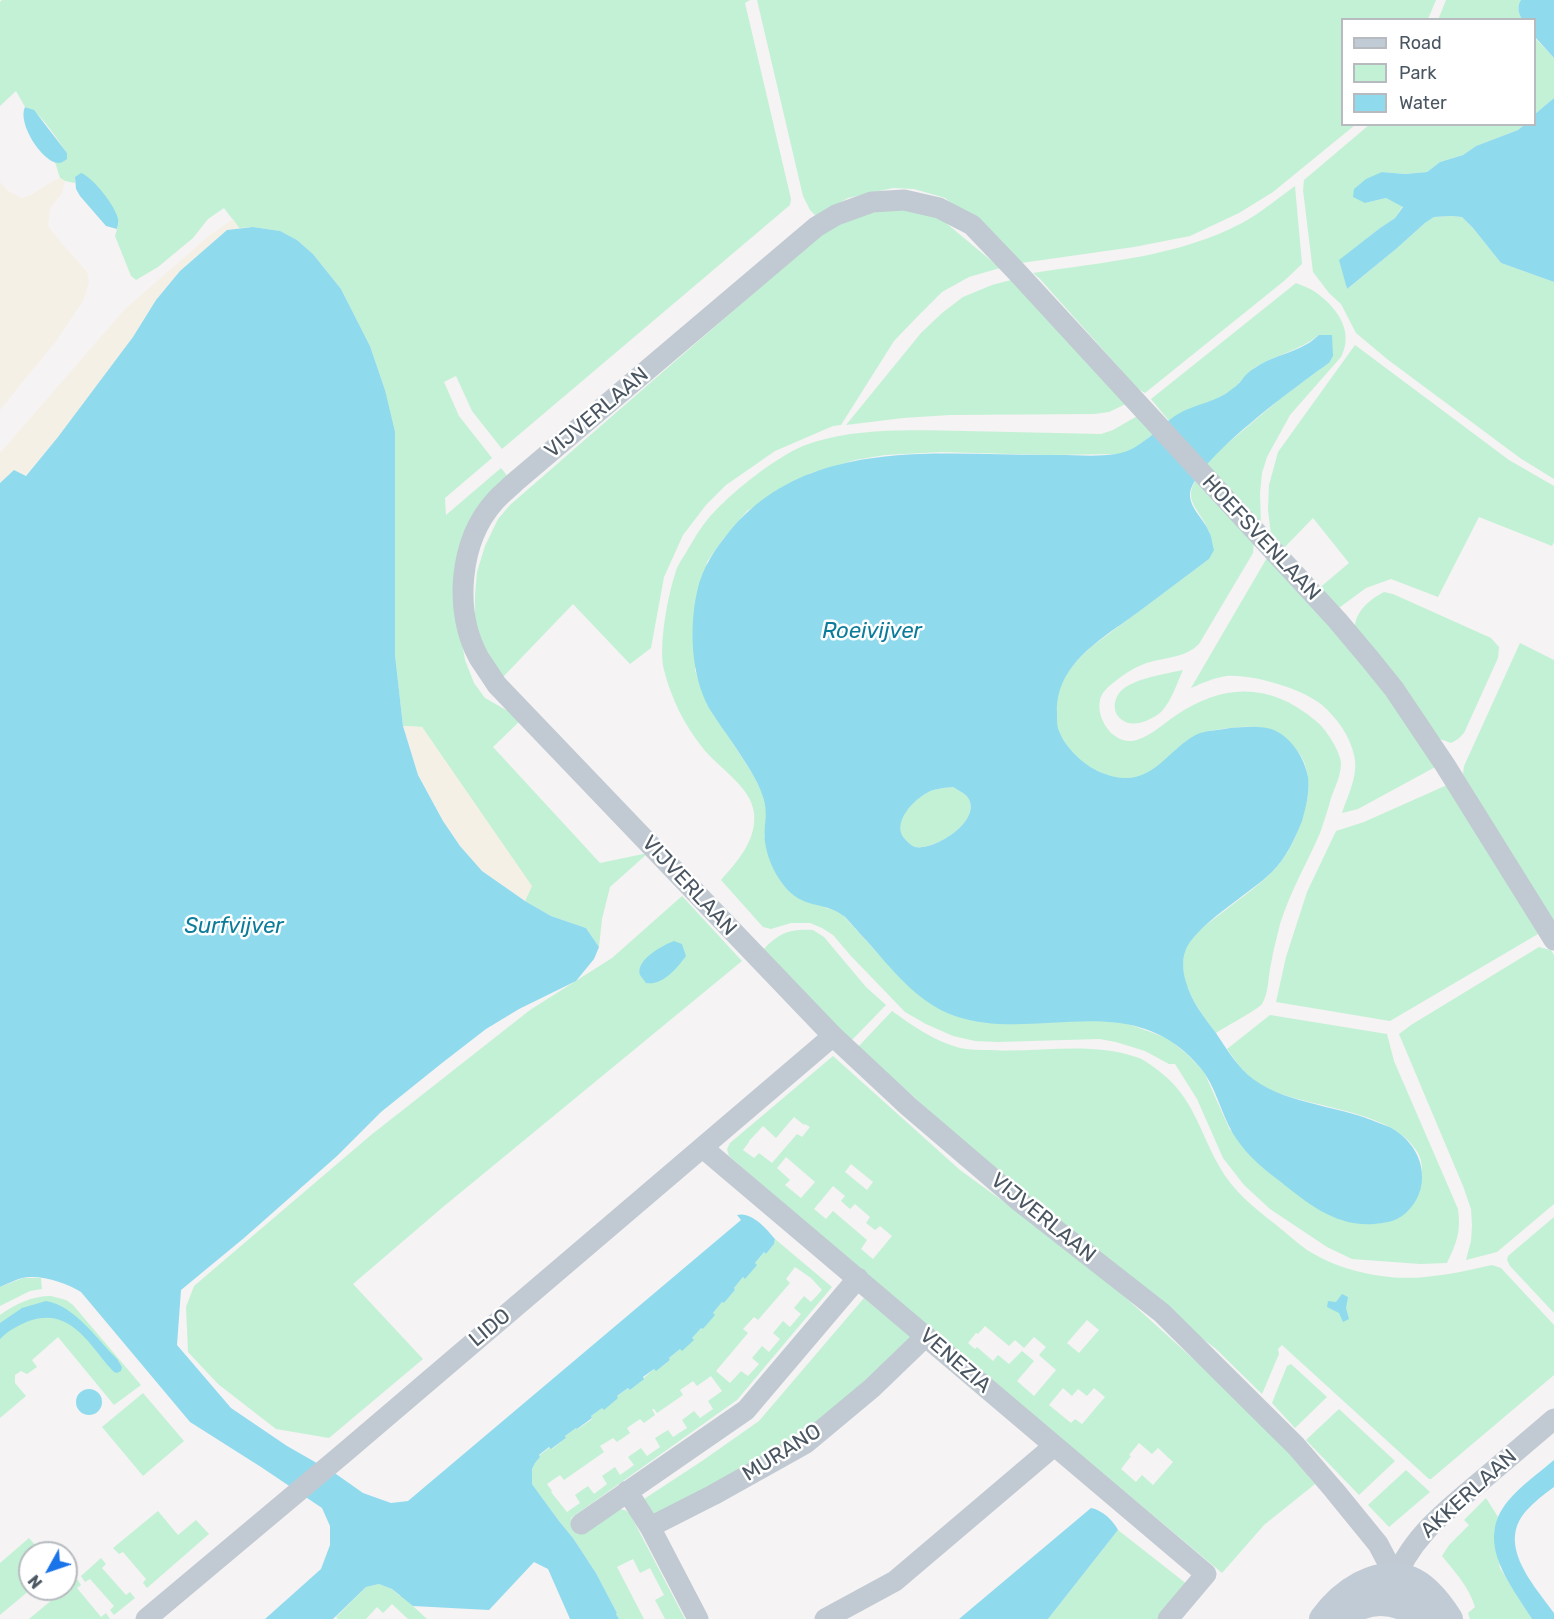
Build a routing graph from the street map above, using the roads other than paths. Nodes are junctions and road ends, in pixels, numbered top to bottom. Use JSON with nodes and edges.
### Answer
{"nodes":[{"id":1,"x":904,"y":200,"type":"joint"},
{"id":2,"x":1554,"y":940,"type":"edge"},
{"id":3,"x":833,"y":1036,"type":"junction"},
{"id":4,"x":703,"y":1148,"type":"junction"},
{"id":5,"x":858,"y":1278,"type":"junction"},
{"id":6,"x":926,"y":1336,"type":"junction"},
{"id":7,"x":1554,"y":1419,"type":"edge"},
{"id":8,"x":1054,"y":1446,"type":"junction"},
{"id":9,"x":627,"y":1491,"type":"junction"},
{"id":10,"x":581,"y":1524,"type":"dead end"},
{"id":11,"x":650,"y":1527,"type":"junction"},
{"id":12,"x":1392,"y":1590,"type":"junction"},
{"id":13,"x":146,"y":1619,"type":"edge"},
{"id":14,"x":698,"y":1619,"type":"edge"},
{"id":15,"x":825,"y":1619,"type":"edge"},
{"id":16,"x":1168,"y":1619,"type":"edge"},
{"id":17,"x":1323,"y":1619,"type":"edge"},
{"id":18,"x":1336,"y":1619,"type":"edge"},
{"id":19,"x":1425,"y":1619,"type":"edge"},
{"id":20,"x":1449,"y":1619,"type":"edge"}],
"edges":[{"from":1,"to":2,"type":"street","name":"HOEFSVENLAAN"},
{"from":1,"to":3,"type":"street","name":"VIJVERLAAN"},
{"from":3,"to":4,"type":"street","name":"LIDO"},
{"from":3,"to":12,"type":"street","name":"VIJVERLAAN"},
{"from":4,"to":5,"type":"street","name":"VENEZIA"},
{"from":4,"to":13,"type":"street","name":"LIDO"},
{"from":5,"to":6,"type":"street","name":"VENEZIA"},
{"from":5,"to":9,"type":"street"},
{"from":6,"to":8,"type":"street","name":"VENEZIA"},
{"from":6,"to":11,"type":"street","name":"MURANO"},
{"from":7,"to":12,"type":"street","name":"AKKERLAAN"},
{"from":8,"to":15,"type":"street"},
{"from":8,"to":16,"type":"street","name":"VENEZIA"},
{"from":9,"to":10,"type":"street"},
{"from":9,"to":11,"type":"street"},
{"from":11,"to":14,"type":"street"},
{"from":12,"to":17,"type":"street"},
{"from":12,"to":18,"type":"street"},
{"from":12,"to":19,"type":"street"},
{"from":12,"to":20,"type":"street"}]}
